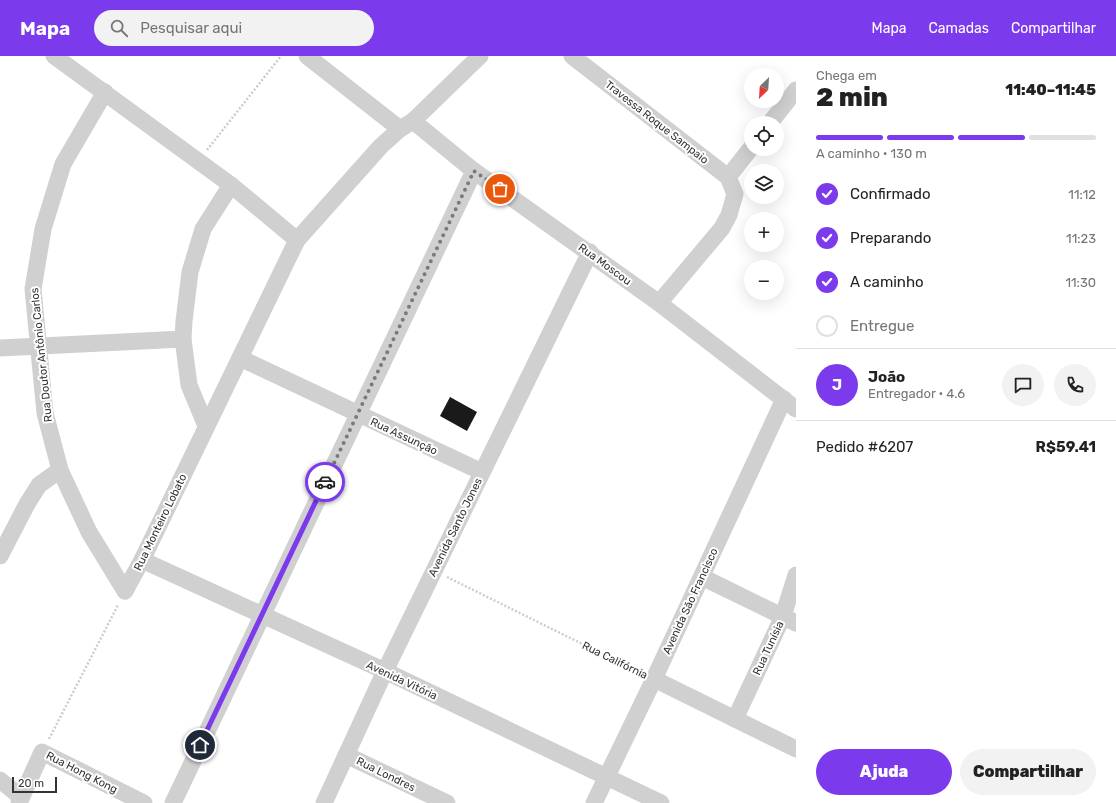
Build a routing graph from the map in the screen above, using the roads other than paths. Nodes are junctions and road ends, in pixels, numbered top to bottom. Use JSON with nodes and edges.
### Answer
{"nodes":[{"id":1,"x":54,"y":56,"type":"edge"},
{"id":2,"x":308,"y":56,"type":"edge"},
{"id":3,"x":480,"y":56,"type":"edge"},
{"id":4,"x":572,"y":56,"type":"edge"},
{"id":5,"x":796,"y":90,"type":"edge"},
{"id":6,"x":105,"y":92,"type":"junction"},
{"id":7,"x":776,"y":116,"type":"edge"},
{"id":8,"x":407,"y":125,"type":"junction"},
{"id":9,"x":745,"y":156,"type":"edge"},
{"id":10,"x":474,"y":171,"type":"junction"},
{"id":11,"x":728,"y":177,"type":"junction"},
{"id":12,"x":231,"y":185,"type":"junction"},
{"id":13,"x":297,"y":240,"type":"junction"},
{"id":14,"x":590,"y":252,"type":"junction"},
{"id":15,"x":659,"y":303,"type":"junction"},
{"id":16,"x":183,"y":338,"type":"junction"},
{"id":17,"x":38,"y":346,"type":"junction"},
{"id":18,"x":0,"y":348,"type":"edge"},
{"id":19,"x":240,"y":358,"type":"junction"},
{"id":20,"x":790,"y":404,"type":"edge"},
{"id":21,"x":357,"y":414,"type":"junction"},
{"id":22,"x":206,"y":426,"type":"junction"},
{"id":23,"x":60,"y":470,"type":"junction"},
{"id":24,"x":482,"y":472,"type":"junction"},
{"id":25,"x":0,"y":556,"type":"edge"},
{"id":26,"x":142,"y":560,"type":"junction"},
{"id":27,"x":796,"y":575,"type":"edge"},
{"id":28,"x":702,"y":577,"type":"junction"},
{"id":29,"x":125,"y":591,"type":"joint"},
{"id":30,"x":263,"y":616,"type":"junction"},
{"id":31,"x":790,"y":619,"type":"edge"},
{"id":32,"x":385,"y":671,"type":"junction"},
{"id":33,"x":654,"y":680,"type":"junction"},
{"id":34,"x":735,"y":719,"type":"junction"},
{"id":35,"x":796,"y":749,"type":"edge"},
{"id":36,"x":346,"y":754,"type":"junction"},
{"id":37,"x":606,"y":777,"type":"junction"},
{"id":38,"x":0,"y":780,"type":"edge"},
{"id":39,"x":20,"y":800,"type":"edge"},
{"id":40,"x":144,"y":803,"type":"edge"},
{"id":41,"x":173,"y":803,"type":"edge"},
{"id":42,"x":324,"y":803,"type":"edge"},
{"id":43,"x":447,"y":803,"type":"edge"},
{"id":44,"x":594,"y":803,"type":"edge"},
{"id":45,"x":661,"y":803,"type":"edge"}],
"edges":[{"from":1,"to":6,"type":"street"},
{"from":2,"to":8,"type":"street"},
{"from":3,"to":8,"type":"street","name":"Rua Monteiro Lobato"},
{"from":4,"to":11,"type":"street","name":"Travessa Roque Sampaio"},
{"from":5,"to":7,"type":"street"},
{"from":6,"to":12,"type":"street"},
{"from":6,"to":17,"type":"street","name":"Rua Doutor Antônio Carlos"},
{"from":8,"to":10,"type":"street","name":"Rua Moscou"},
{"from":8,"to":13,"type":"street","name":"Rua Monteiro Lobato"},
{"from":9,"to":11,"type":"street"},
{"from":10,"to":14,"type":"street","name":"Rua Moscou"},
{"from":10,"to":21,"type":"street"},
{"from":11,"to":15,"type":"street","name":"Travessa Roque Sampaio"},
{"from":12,"to":13,"type":"street"},
{"from":12,"to":16,"type":"street"},
{"from":13,"to":19,"type":"street","name":"Rua Monteiro Lobato"},
{"from":14,"to":15,"type":"street","name":"Rua Moscou"},
{"from":14,"to":24,"type":"street","name":"Avenida Santo Jones"},
{"from":15,"to":20,"type":"street","name":"Rua Moscou"},
{"from":16,"to":17,"type":"street"},
{"from":16,"to":22,"type":"street"},
{"from":17,"to":18,"type":"street"},
{"from":17,"to":23,"type":"street","name":"Rua Doutor Antônio Carlos"},
{"from":19,"to":21,"type":"street","name":"Rua Assunção"},
{"from":19,"to":22,"type":"street","name":"Rua Monteiro Lobato"},
{"from":20,"to":28,"type":"street","name":"Avenida São Francisco"},
{"from":21,"to":24,"type":"street","name":"Rua Assunção"},
{"from":21,"to":30,"type":"street"},
{"from":22,"to":26,"type":"street","name":"Rua Monteiro Lobato"},
{"from":23,"to":25,"type":"street"},
{"from":23,"to":29,"type":"street","name":"Rua Doutor Antônio Carlos"},
{"from":24,"to":32,"type":"street","name":"Avenida Santo Jones"},
{"from":26,"to":29,"type":"street","name":"Rua Monteiro Lobato"},
{"from":26,"to":30,"type":"street","name":"Avenida Vitória"},
{"from":27,"to":31,"type":"street","name":"Rua Tunísia"},
{"from":28,"to":31,"type":"street"},
{"from":28,"to":33,"type":"street","name":"Avenida São Francisco"},
{"from":30,"to":32,"type":"street","name":"Avenida Vitória"},
{"from":30,"to":41,"type":"street"},
{"from":31,"to":34,"type":"street","name":"Rua Tunísia"},
{"from":32,"to":36,"type":"street","name":"Avenida Santo Jones"},
{"from":32,"to":37,"type":"street","name":"Avenida Vitória"},
{"from":33,"to":34,"type":"street","name":"Rua Califórnia"},
{"from":33,"to":37,"type":"street","name":"Avenida São Francisco"},
{"from":34,"to":35,"type":"street","name":"Rua Califórnia"},
{"from":36,"to":42,"type":"street","name":"Avenida Santo Jones"},
{"from":36,"to":43,"type":"street","name":"Rua Londres"},
{"from":37,"to":44,"type":"street","name":"Avenida São Francisco"},
{"from":37,"to":45,"type":"street","name":"Avenida Vitória"},
{"from":38,"to":39,"type":"street"},
{"from":39,"to":40,"type":"street","name":"Rua Hong Kong"}]}
